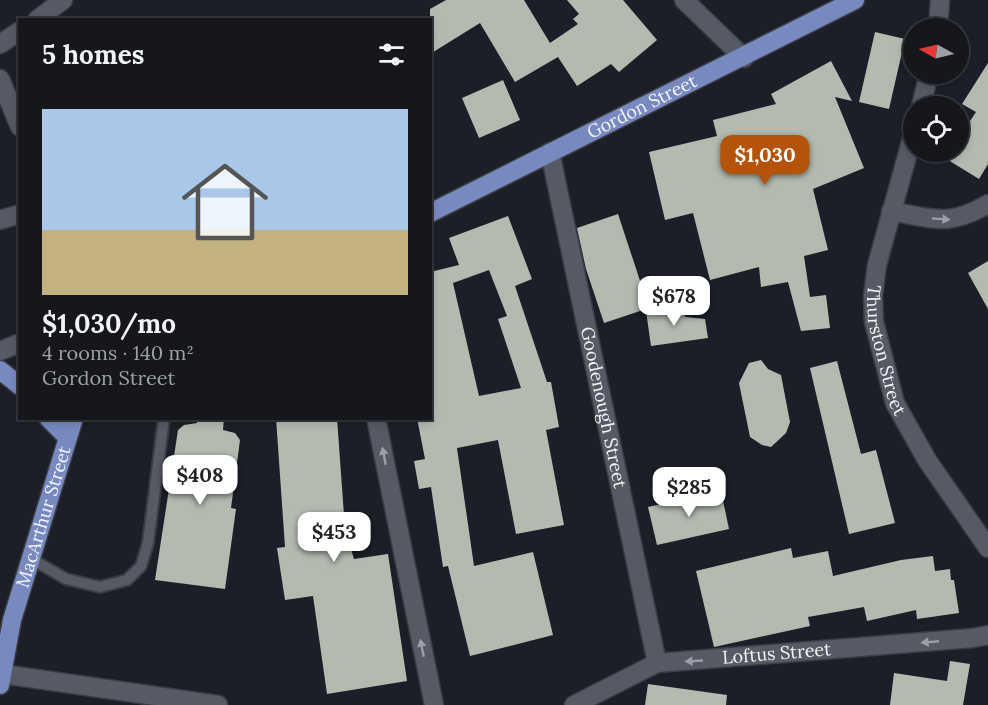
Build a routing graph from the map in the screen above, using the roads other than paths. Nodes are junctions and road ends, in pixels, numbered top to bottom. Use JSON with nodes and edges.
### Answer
{"nodes":[{"id":1,"x":63,"y":0,"type":"edge"},
{"id":2,"x":684,"y":0,"type":"edge"},
{"id":3,"x":855,"y":0,"type":"edge"},
{"id":4,"x":939,"y":0,"type":"edge"},
{"id":5,"x":40,"y":18,"type":"edge"},
{"id":6,"x":938,"y":18,"type":"edge"},
{"id":7,"x":18,"y":32,"type":"edge"},
{"id":8,"x":0,"y":44,"type":"edge"},
{"id":9,"x":744,"y":58,"type":"junction"},
{"id":10,"x":0,"y":79,"type":"edge"},
{"id":11,"x":18,"y":122,"type":"edge"},
{"id":12,"x":550,"y":152,"type":"junction"},
{"id":13,"x":905,"y":162,"type":"edge"},
{"id":14,"x":988,"y":204,"type":"edge"},
{"id":15,"x":891,"y":211,"type":"junction"},
{"id":16,"x":432,"y":212,"type":"edge"},
{"id":17,"x":18,"y":215,"type":"edge"},
{"id":18,"x":0,"y":220,"type":"edge"},
{"id":19,"x":18,"y":344,"type":"edge"},
{"id":20,"x":0,"y":351,"type":"edge"},
{"id":21,"x":0,"y":370,"type":"edge"},
{"id":22,"x":18,"y":384,"type":"edge"},
{"id":23,"x":50,"y":420,"type":"edge"},
{"id":24,"x":73,"y":420,"type":"edge"},
{"id":25,"x":164,"y":420,"type":"edge"},
{"id":26,"x":376,"y":420,"type":"edge"},
{"id":27,"x":67,"y":437,"type":"junction"},
{"id":28,"x":988,"y":548,"type":"edge"},
{"id":29,"x":30,"y":558,"type":"junction"},
{"id":30,"x":6,"y":619,"type":"edge"},
{"id":31,"x":988,"y":635,"type":"edge"},
{"id":32,"x":657,"y":663,"type":"junction"},
{"id":33,"x":1,"y":679,"type":"edge"},
{"id":34,"x":218,"y":705,"type":"edge"},
{"id":35,"x":434,"y":705,"type":"edge"},
{"id":36,"x":574,"y":705,"type":"edge"}],
"edges":[{"from":1,"to":5,"type":"street"},
{"from":2,"to":9,"type":"street"},
{"from":3,"to":9,"type":"main road","name":"Gordon Street"},
{"from":4,"to":6,"type":"street"},
{"from":7,"to":8,"type":"street"},
{"from":9,"to":12,"type":"main road","name":"Gordon Street"},
{"from":10,"to":11,"type":"street"},
{"from":12,"to":16,"type":"main road","name":"Gordon Street"},
{"from":12,"to":32,"type":"street","name":"Goodenough Street"},
{"from":13,"to":15,"type":"street","name":"Thurston Street"},
{"from":15,"to":14,"type":"street","one_way":true},
{"from":15,"to":28,"type":"street","name":"Thurston Street"},
{"from":17,"to":18,"type":"street"},
{"from":19,"to":20,"type":"street"},
{"from":21,"to":22,"type":"main road"},
{"from":23,"to":27,"type":"main road"},
{"from":24,"to":27,"type":"main road","name":"MacArthur Street"},
{"from":25,"to":29,"type":"lane"},
{"from":35,"to":26,"type":"street","one_way":true},
{"from":27,"to":29,"type":"main road","name":"MacArthur Street"},
{"from":29,"to":30,"type":"main road","name":"MacArthur Street"},
{"from":30,"to":33,"type":"main road","name":"MacArthur Street"},
{"from":31,"to":32,"type":"street","name":"Loftus Street","one_way":true},
{"from":32,"to":36,"type":"street","name":"Loftus Street"},
{"from":33,"to":34,"type":"street"}]}
